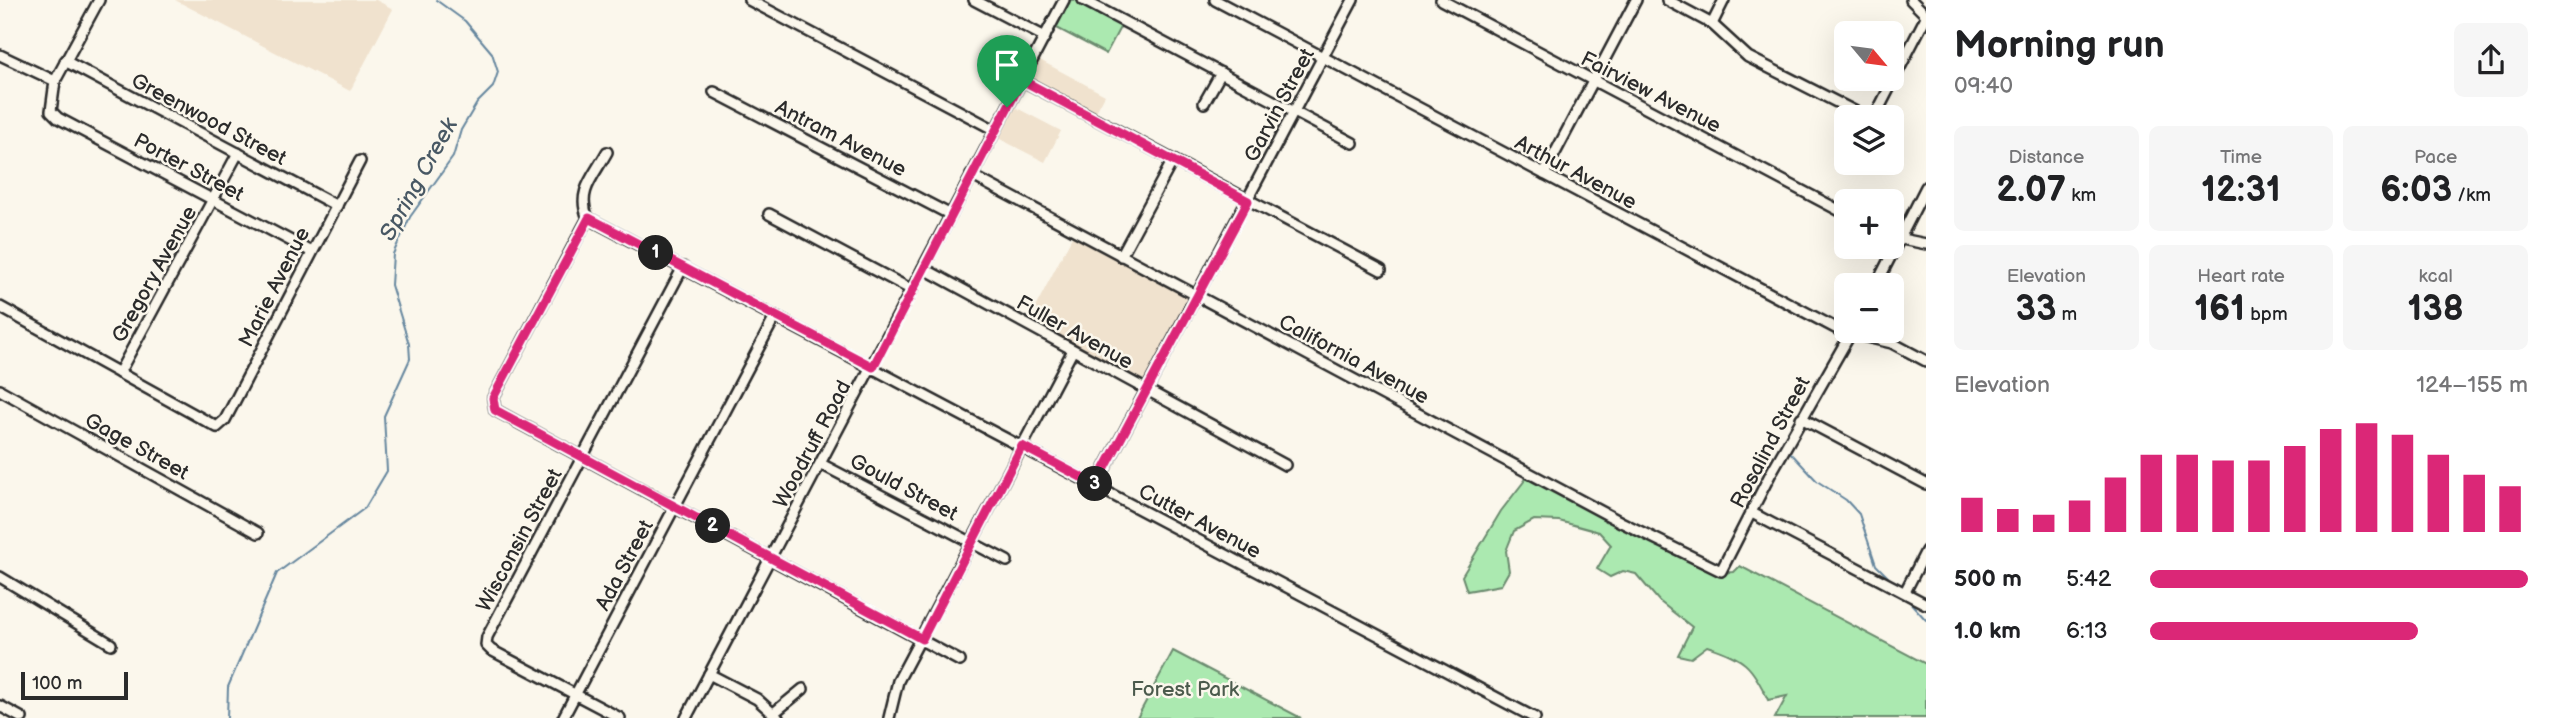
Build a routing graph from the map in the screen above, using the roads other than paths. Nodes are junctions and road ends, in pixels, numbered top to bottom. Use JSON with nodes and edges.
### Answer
{"nodes":[{"id":1,"x":99,"y":0,"type":"edge"},
{"id":2,"x":749,"y":0,"type":"edge"},
{"id":3,"x":974,"y":0,"type":"edge"},
{"id":4,"x":1064,"y":0,"type":"edge"},
{"id":5,"x":1083,"y":0,"type":"edge"},
{"id":6,"x":1215,"y":0,"type":"edge"},
{"id":7,"x":1353,"y":0,"type":"edge"},
{"id":8,"x":1441,"y":0,"type":"edge"},
{"id":9,"x":1636,"y":0,"type":"edge"},
{"id":10,"x":1667,"y":0,"type":"edge"},
{"id":11,"x":1724,"y":0,"type":"edge"},
{"id":12,"x":1911,"y":0,"type":"edge"},
{"id":13,"x":1926,"y":16,"type":"edge"},
{"id":14,"x":1712,"y":24,"type":"junction"},
{"id":15,"x":1045,"y":37,"type":"junction"},
{"id":16,"x":0,"y":55,"type":"edge"},
{"id":17,"x":1324,"y":57,"type":"junction"},
{"id":18,"x":65,"y":61,"type":"junction"},
{"id":19,"x":1221,"y":72,"type":"junction"},
{"id":20,"x":1022,"y":80,"type":"junction"},
{"id":21,"x":55,"y":81,"type":"junction"},
{"id":22,"x":1592,"y":81,"type":"junction"},
{"id":23,"x":714,"y":92,"type":"dead end"},
{"id":24,"x":1204,"y":103,"type":"dead end"},
{"id":25,"x":1842,"y":105,"type":"edge"},
{"id":26,"x":1879,"y":105,"type":"edge"},
{"id":27,"x":1294,"y":112,"type":"junction"},
{"id":28,"x":995,"y":130,"type":"junction"},
{"id":29,"x":1353,"y":143,"type":"dead end"},
{"id":30,"x":607,"y":152,"type":"dead end"},
{"id":31,"x":238,"y":153,"type":"junction"},
{"id":32,"x":1173,"y":160,"type":"junction"},
{"id":33,"x":360,"y":161,"type":"dead end"},
{"id":34,"x":1544,"y":174,"type":"junction"},
{"id":35,"x":971,"y":175,"type":"junction"},
{"id":36,"x":1926,"y":187,"type":"edge"},
{"id":37,"x":214,"y":200,"type":"junction"},
{"id":38,"x":1248,"y":201,"type":"junction"},
{"id":39,"x":337,"y":206,"type":"junction"},
{"id":40,"x":1834,"y":208,"type":"edge"},
{"id":41,"x":769,"y":214,"type":"dead end"},
{"id":42,"x":951,"y":215,"type":"junction"},
{"id":43,"x":589,"y":218,"type":"junction"},
{"id":44,"x":1904,"y":224,"type":"edge"},
{"id":45,"x":1904,"y":240,"type":"edge"},
{"id":46,"x":1926,"y":244,"type":"edge"},
{"id":47,"x":312,"y":252,"type":"junction"},
{"id":48,"x":1121,"y":256,"type":"junction"},
{"id":49,"x":682,"y":267,"type":"junction"},
{"id":50,"x":923,"y":268,"type":"junction"},
{"id":51,"x":1381,"y":270,"type":"dead end"},
{"id":52,"x":912,"y":290,"type":"junction"},
{"id":53,"x":1197,"y":295,"type":"junction"},
{"id":54,"x":0,"y":307,"type":"edge"},
{"id":55,"x":775,"y":317,"type":"junction"},
{"id":56,"x":1834,"y":324,"type":"edge"},
{"id":57,"x":1845,"y":343,"type":"edge"},
{"id":58,"x":1892,"y":343,"type":"edge"},
{"id":59,"x":1073,"y":351,"type":"junction"},
{"id":60,"x":1926,"y":361,"type":"edge"},
{"id":61,"x":873,"y":367,"type":"junction"},
{"id":62,"x":119,"y":373,"type":"junction"},
{"id":63,"x":0,"y":390,"type":"edge"},
{"id":64,"x":1146,"y":390,"type":"junction"},
{"id":65,"x":1801,"y":418,"type":"junction"},
{"id":66,"x":1022,"y":446,"type":"junction"},
{"id":67,"x":582,"y":458,"type":"junction"},
{"id":68,"x":821,"y":464,"type":"junction"},
{"id":69,"x":1285,"y":465,"type":"dead end"},
{"id":70,"x":1926,"y":484,"type":"edge"},
{"id":71,"x":1096,"y":485,"type":"junction"},
{"id":72,"x":675,"y":506,"type":"junction"},
{"id":73,"x":1752,"y":513,"type":"junction"},
{"id":74,"x":258,"y":533,"type":"dead end"},
{"id":75,"x":972,"y":542,"type":"junction"},
{"id":76,"x":1926,"y":551,"type":"edge"},
{"id":77,"x":772,"y":557,"type":"junction"},
{"id":78,"x":1007,"y":561,"type":"dead end"},
{"id":79,"x":1721,"y":571,"type":"joint"},
{"id":80,"x":0,"y":578,"type":"edge"},
{"id":81,"x":1905,"y":592,"type":"junction"},
{"id":82,"x":1926,"y":604,"type":"edge"},
{"id":83,"x":922,"y":639,"type":"junction"},
{"id":84,"x":111,"y":644,"type":"dead end"},
{"id":85,"x":960,"y":661,"type":"dead end"},
{"id":86,"x":709,"y":674,"type":"junction"},
{"id":87,"x":803,"y":689,"type":"dead end"},
{"id":88,"x":576,"y":695,"type":"junction"},
{"id":89,"x":0,"y":706,"type":"edge"},
{"id":90,"x":777,"y":715,"type":"edge"},
{"id":91,"x":22,"y":718,"type":"edge"},
{"id":92,"x":564,"y":718,"type":"edge"},
{"id":93,"x":620,"y":718,"type":"edge"},
{"id":94,"x":686,"y":718,"type":"edge"},
{"id":95,"x":889,"y":718,"type":"edge"},
{"id":96,"x":1535,"y":718,"type":"edge"}],
"edges":[{"from":1,"to":18,"type":"street"},
{"from":2,"to":28,"type":"street"},
{"from":3,"to":15,"type":"street"},
{"from":4,"to":15,"type":"street","name":"Woodruff Road"},
{"from":5,"to":19,"type":"street"},
{"from":6,"to":17,"type":"street","name":"Arthur Avenue"},
{"from":7,"to":17,"type":"street","name":"Garvin Street"},
{"from":8,"to":22,"type":"street","name":"Fairview Avenue"},
{"from":9,"to":22,"type":"street"},
{"from":10,"to":14,"type":"street"},
{"from":11,"to":14,"type":"street"},
{"from":12,"to":13,"type":"street"},
{"from":13,"to":26,"type":"street"},
{"from":14,"to":25,"type":"street"},
{"from":15,"to":20,"type":"street","name":"Woodruff Road"},
{"from":16,"to":21,"type":"street"},
{"from":17,"to":27,"type":"street","name":"Garvin Street"},
{"from":17,"to":34,"type":"street","name":"Arthur Avenue"},
{"from":18,"to":21,"type":"street"},
{"from":18,"to":31,"type":"street","name":"Greenwood Street"},
{"from":19,"to":24,"type":"street"},
{"from":19,"to":27,"type":"street"},
{"from":20,"to":28,"type":"street","name":"Woodruff Road"},
{"from":20,"to":32,"type":"street"},
{"from":21,"to":37,"type":"street","name":"Porter Street"},
{"from":22,"to":34,"type":"street"},
{"from":22,"to":40,"type":"street","name":"Fairview Avenue"},
{"from":23,"to":42,"type":"street","name":"Antram Avenue"},
{"from":27,"to":29,"type":"street"},
{"from":27,"to":38,"type":"street","name":"Garvin Street"},
{"from":28,"to":35,"type":"street","name":"Woodruff Road"},
{"from":30,"to":43,"type":"street"},
{"from":31,"to":37,"type":"street","name":"Gregory Avenue"},
{"from":31,"to":39,"type":"street","name":"Greenwood Street"},
{"from":32,"to":38,"type":"street"},
{"from":32,"to":48,"type":"street"},
{"from":33,"to":39,"type":"street","name":"Marie Avenue"},
{"from":34,"to":56,"type":"street","name":"Arthur Avenue"},
{"from":35,"to":42,"type":"street","name":"Woodruff Road"},
{"from":35,"to":48,"type":"street","name":"California Avenue"},
{"from":36,"to":44,"type":"street"},
{"from":37,"to":47,"type":"street","name":"Porter Street"},
{"from":37,"to":62,"type":"street","name":"Gregory Avenue"},
{"from":38,"to":51,"type":"street"},
{"from":38,"to":53,"type":"street","name":"Garvin Street"},
{"from":39,"to":47,"type":"street","name":"Marie Avenue"},
{"from":41,"to":52,"type":"street"},
{"from":42,"to":50,"type":"street","name":"Woodruff Road"},
{"from":43,"to":49,"type":"street","name":"Cutter Avenue"},
{"from":43,"to":67,"type":"street"},
{"from":45,"to":46,"type":"street"},
{"from":47,"to":62,"type":"street","name":"Marie Avenue"},
{"from":48,"to":53,"type":"street","name":"California Avenue"},
{"from":49,"to":55,"type":"street","name":"Cutter Avenue"},
{"from":49,"to":67,"type":"street","name":"Wisconsin Street"},
{"from":50,"to":52,"type":"street","name":"Woodruff Road"},
{"from":50,"to":59,"type":"street","name":"Fuller Avenue"},
{"from":52,"to":61,"type":"street","name":"Woodruff Road"},
{"from":53,"to":64,"type":"street","name":"Garvin Street"},
{"from":53,"to":79,"type":"street","name":"California Avenue"},
{"from":54,"to":62,"type":"street"},
{"from":55,"to":61,"type":"street","name":"Cutter Avenue"},
{"from":55,"to":72,"type":"street","name":"Ada Street"},
{"from":57,"to":65,"type":"street","name":"Rosalind Street"},
{"from":58,"to":60,"type":"street","name":"Arthur Avenue"},
{"from":59,"to":64,"type":"street","name":"Fuller Avenue"},
{"from":59,"to":66,"type":"street"},
{"from":61,"to":66,"type":"street","name":"Cutter Avenue"},
{"from":61,"to":68,"type":"street","name":"Woodruff Road"},
{"from":63,"to":74,"type":"street","name":"Gage Street"},
{"from":64,"to":69,"type":"street","name":"Fuller Avenue"},
{"from":64,"to":71,"type":"street","name":"Garvin Street"},
{"from":65,"to":70,"type":"street"},
{"from":65,"to":73,"type":"street","name":"Rosalind Street"},
{"from":66,"to":71,"type":"street","name":"Cutter Avenue"},
{"from":66,"to":75,"type":"street"},
{"from":67,"to":72,"type":"street"},
{"from":67,"to":88,"type":"street","name":"Wisconsin Street"},
{"from":68,"to":75,"type":"street","name":"Gould Street"},
{"from":68,"to":77,"type":"street","name":"Woodruff Road"},
{"from":71,"to":96,"type":"street","name":"Cutter Avenue"},
{"from":72,"to":77,"type":"street"},
{"from":72,"to":88,"type":"street","name":"Ada Street"},
{"from":73,"to":79,"type":"street","name":"Rosalind Street"},
{"from":73,"to":81,"type":"street"},
{"from":75,"to":78,"type":"street","name":"Gould Street"},
{"from":75,"to":83,"type":"street"},
{"from":76,"to":81,"type":"street"},
{"from":77,"to":83,"type":"street"},
{"from":77,"to":86,"type":"street","name":"Woodruff Road"},
{"from":80,"to":84,"type":"street"},
{"from":81,"to":82,"type":"street"},
{"from":83,"to":85,"type":"street"},
{"from":83,"to":95,"type":"street"},
{"from":86,"to":90,"type":"street"},
{"from":86,"to":94,"type":"street","name":"Woodruff Road"},
{"from":87,"to":90,"type":"street"},
{"from":88,"to":92,"type":"street","name":"Ada Street"},
{"from":88,"to":93,"type":"street"},
{"from":89,"to":91,"type":"street"}]}
